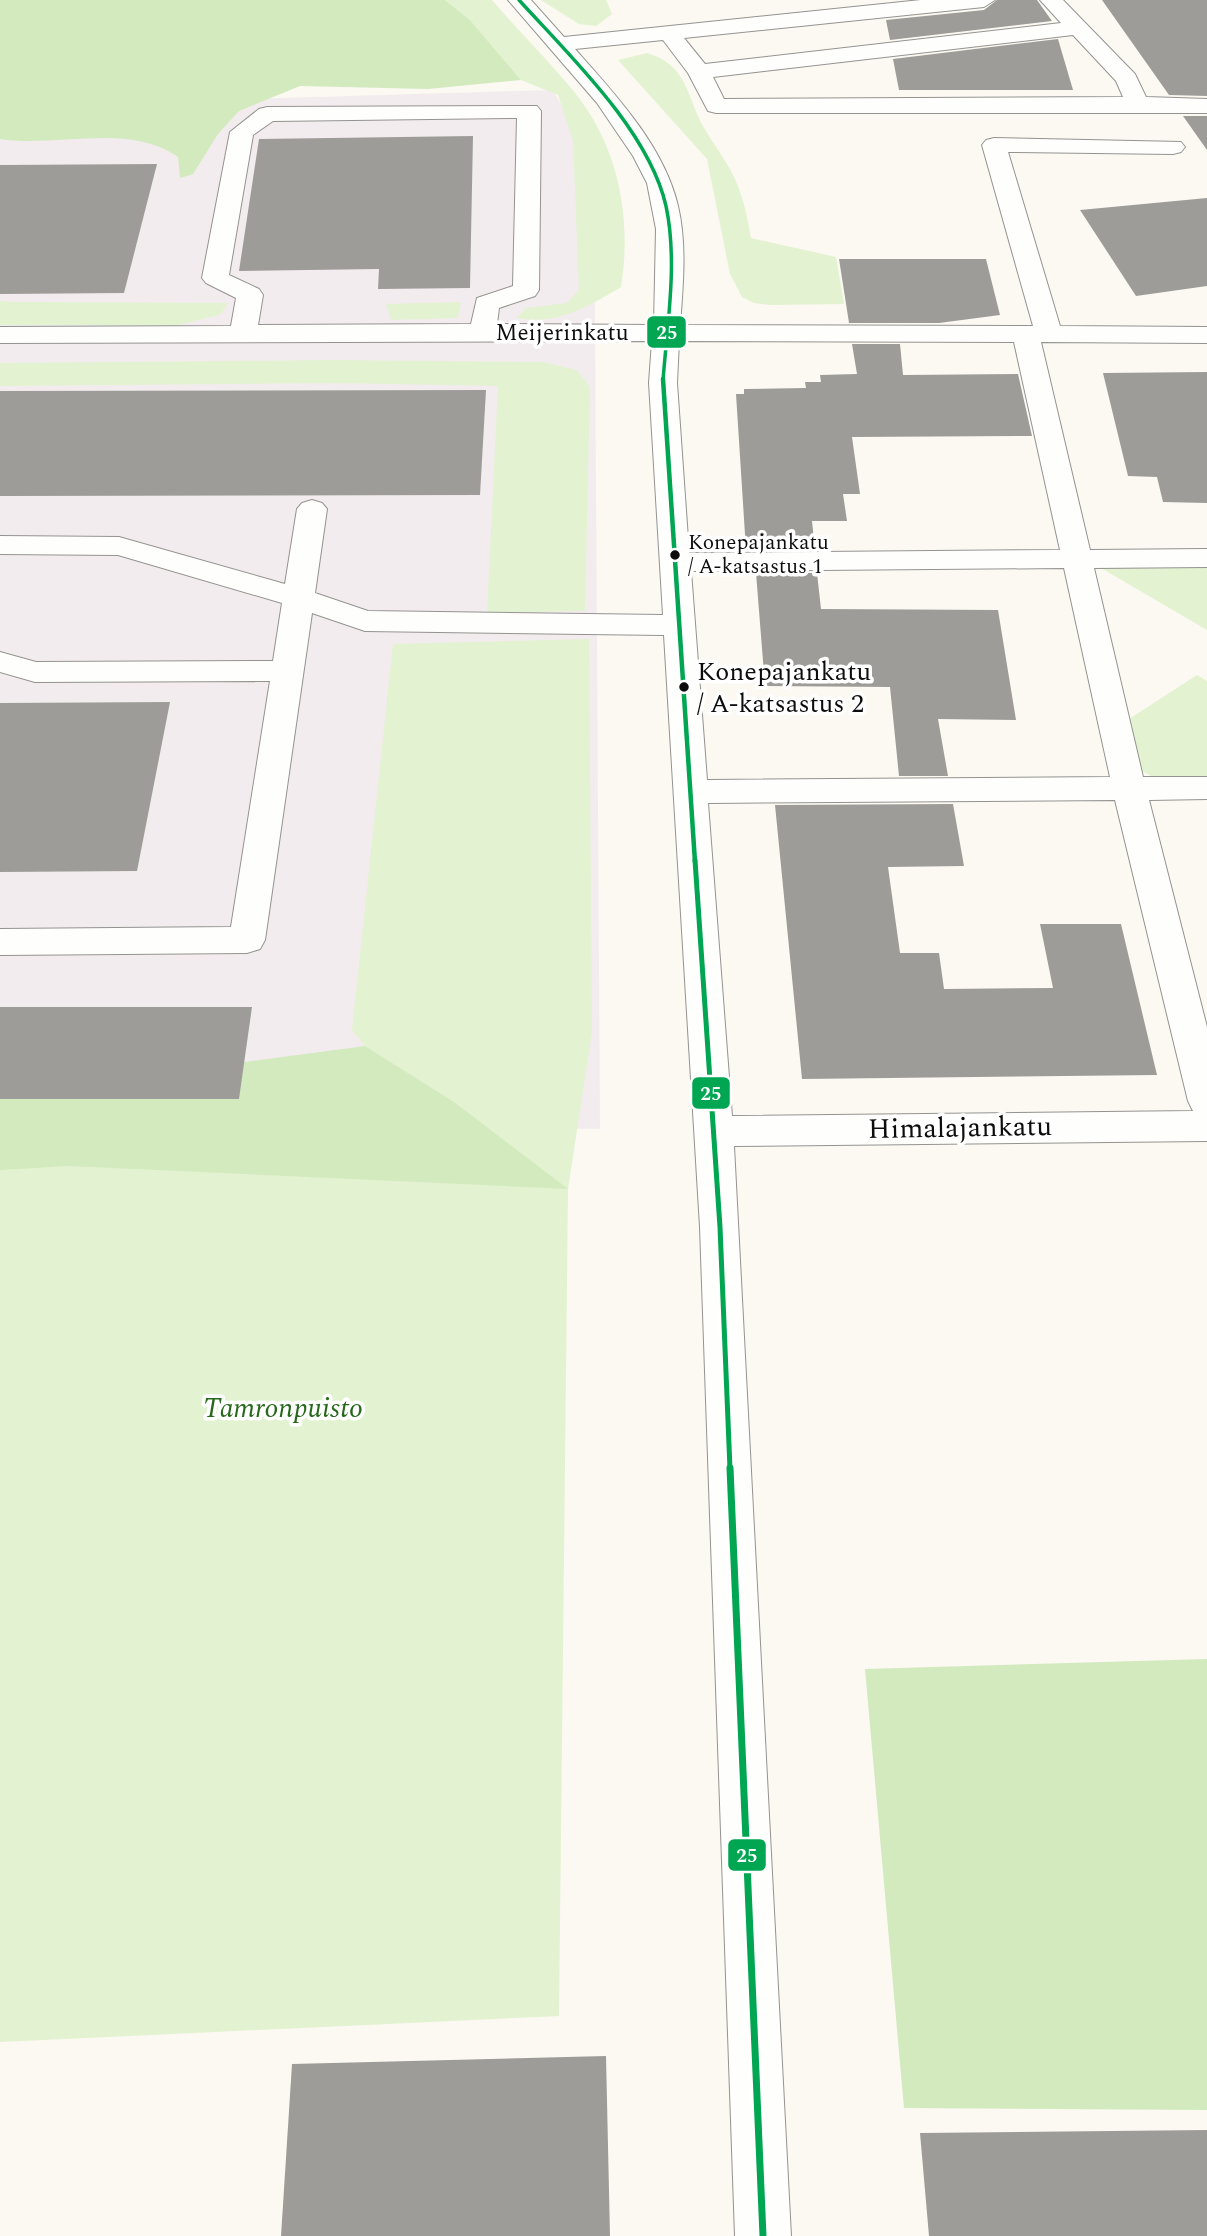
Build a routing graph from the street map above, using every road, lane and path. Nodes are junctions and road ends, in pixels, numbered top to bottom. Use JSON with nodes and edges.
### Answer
{"nodes":[{"id":1,"x":519,"y":0,"type":"edge"},
{"id":2,"x":984,"y":0,"type":"edge"},
{"id":3,"x":1051,"y":0,"type":"edge"},
{"id":4,"x":1078,"y":28,"type":"junction"},
{"id":5,"x":668,"y":31,"type":"junction"},
{"id":6,"x":558,"y":44,"type":"junction"},
{"id":7,"x":839,"y":55,"type":"junction"},
{"id":8,"x":699,"y":72,"type":"junction"},
{"id":9,"x":1137,"y":104,"type":"junction"},
{"id":10,"x":859,"y":105,"type":"junction"},
{"id":11,"x":1207,"y":106,"type":"edge"},
{"id":12,"x":1173,"y":147,"type":"dead end"},
{"id":13,"x":483,"y":332,"type":"junction"},
{"id":14,"x":243,"y":333,"type":"junction"},
{"id":15,"x":666,"y":334,"type":"junction"},
{"id":16,"x":0,"y":335,"type":"edge"},
{"id":17,"x":1207,"y":335,"type":"edge"},
{"id":18,"x":1038,"y":336,"type":"junction"},
{"id":19,"x":312,"y":509,"type":"dead end"},
{"id":20,"x":0,"y":545,"type":"edge"},
{"id":21,"x":1207,"y":558,"type":"edge"},
{"id":22,"x":1074,"y":559,"type":"junction"},
{"id":23,"x":675,"y":562,"type":"junction"},
{"id":24,"x":299,"y":598,"type":"junction"},
{"id":25,"x":680,"y":625,"type":"junction"},
{"id":26,"x":0,"y":662,"type":"edge"},
{"id":27,"x":288,"y":671,"type":"junction"},
{"id":28,"x":1129,"y":788,"type":"junction"},
{"id":29,"x":1207,"y":788,"type":"edge"},
{"id":30,"x":691,"y":792,"type":"junction"},
{"id":31,"x":0,"y":942,"type":"edge"},
{"id":32,"x":1207,"y":1101,"type":"edge"},
{"id":33,"x":1207,"y":1126,"type":"edge"},
{"id":34,"x":713,"y":1131,"type":"junction"},
{"id":35,"x":763,"y":2236,"type":"edge"}],
"edges":[{"from":1,"to":6,"type":"street"},
{"from":2,"to":5,"type":"street"},
{"from":3,"to":4,"type":"street"},
{"from":4,"to":7,"type":"street"},
{"from":4,"to":9,"type":"street"},
{"from":5,"to":6,"type":"street"},
{"from":5,"to":8,"type":"street"},
{"from":6,"to":15,"type":"street"},
{"from":7,"to":8,"type":"street"},
{"from":7,"to":10,"type":"street"},
{"from":8,"to":10,"type":"street"},
{"from":9,"to":10,"type":"street"},
{"from":9,"to":11,"type":"street"},
{"from":12,"to":18,"type":"street"},
{"from":13,"to":14,"type":"street","name":"Meijerinkatu"},
{"from":13,"to":14,"type":"street"},
{"from":13,"to":15,"type":"street","name":"Meijerinkatu"},
{"from":14,"to":16,"type":"street","name":"Meijerinkatu"},
{"from":15,"to":18,"type":"street","name":"Meijerinkatu"},
{"from":15,"to":23,"type":"street"},
{"from":17,"to":18,"type":"street","name":"Meijerinkatu"},
{"from":18,"to":22,"type":"street"},
{"from":19,"to":24,"type":"street"},
{"from":20,"to":24,"type":"street"},
{"from":21,"to":22,"type":"street"},
{"from":22,"to":23,"type":"street"},
{"from":22,"to":28,"type":"street"},
{"from":23,"to":25,"type":"street"},
{"from":24,"to":25,"type":"street"},
{"from":24,"to":27,"type":"street"},
{"from":25,"to":30,"type":"street"},
{"from":26,"to":27,"type":"street"},
{"from":27,"to":31,"type":"street"},
{"from":28,"to":29,"type":"street"},
{"from":28,"to":30,"type":"street"},
{"from":28,"to":32,"type":"street"},
{"from":30,"to":34,"type":"street"},
{"from":33,"to":34,"type":"street","name":"Himalajankatu"},
{"from":34,"to":35,"type":"street"}]}
